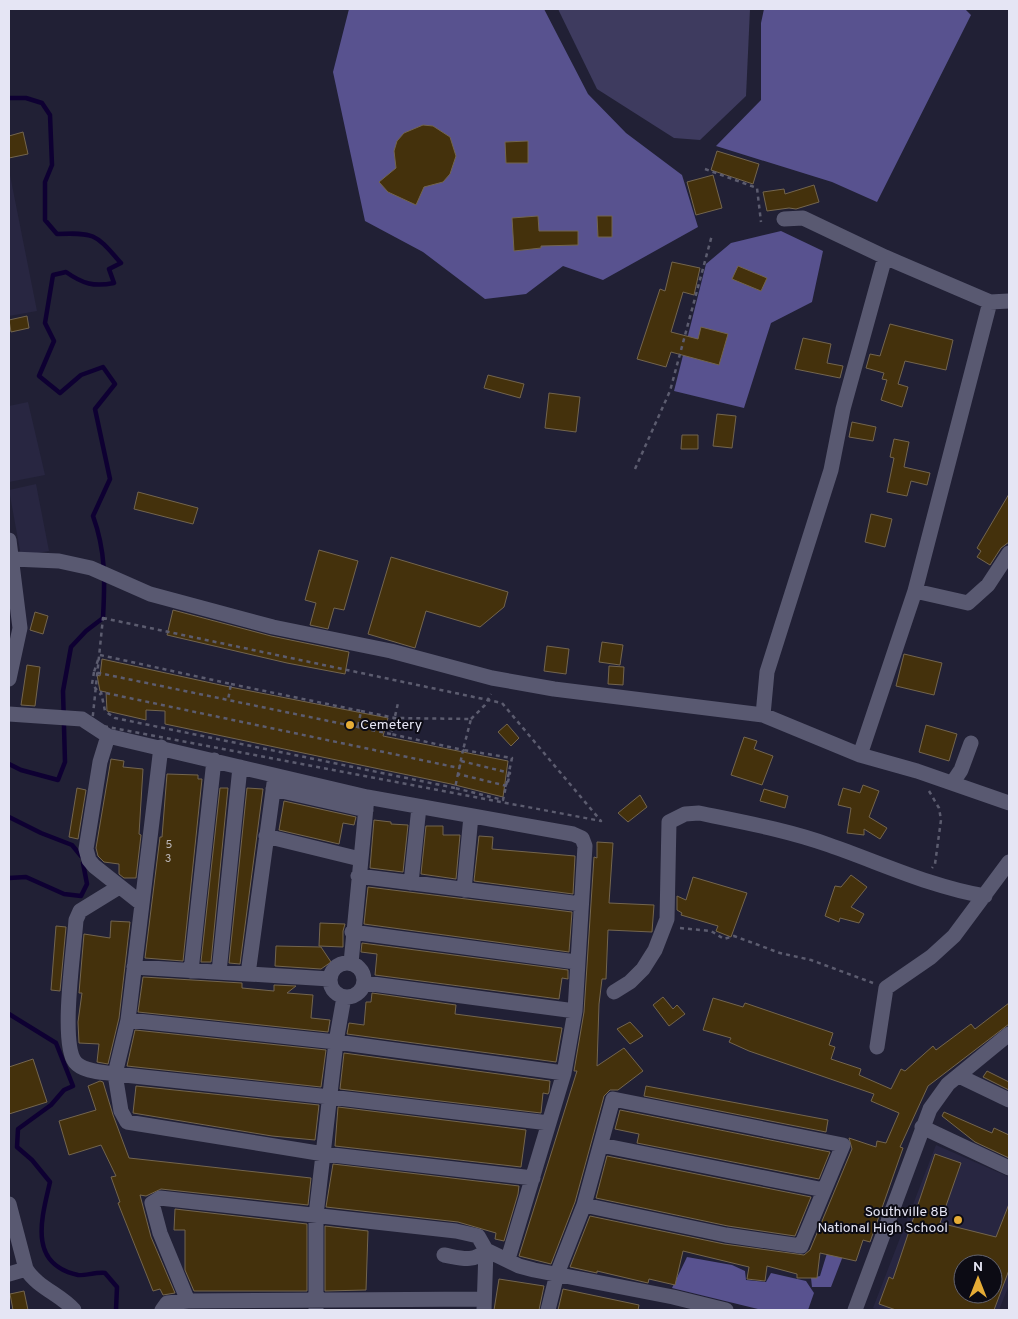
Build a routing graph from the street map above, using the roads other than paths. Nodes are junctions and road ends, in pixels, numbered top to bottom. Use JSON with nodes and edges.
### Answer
{"nodes":[{"id":1,"x":784,"y":219,"type":"dead end"},
{"id":2,"x":885,"y":257,"type":"junction"},
{"id":3,"x":1009,"y":301,"type":"edge"},
{"id":4,"x":990,"y":302,"type":"junction"},
{"id":5,"x":9,"y":540,"type":"edge"},
{"id":6,"x":1009,"y":553,"type":"edge"},
{"id":7,"x":12,"y":559,"type":"junction"},
{"id":8,"x":915,"y":591,"type":"junction"},
{"id":9,"x":9,"y":679,"type":"edge"},
{"id":10,"x":9,"y":714,"type":"edge"},
{"id":11,"x":763,"y":715,"type":"junction"},
{"id":12,"x":108,"y":736,"type":"junction"},
{"id":13,"x":971,"y":742,"type":"dead end"},
{"id":14,"x":161,"y":747,"type":"junction"},
{"id":15,"x":860,"y":755,"type":"junction"},
{"id":16,"x":214,"y":760,"type":"junction"},
{"id":17,"x":240,"y":767,"type":"junction"},
{"id":18,"x":274,"y":782,"type":"junction"},
{"id":19,"x":953,"y":782,"type":"junction"},
{"id":20,"x":1009,"y":803,"type":"edge"},
{"id":21,"x":367,"y":804,"type":"junction"},
{"id":22,"x":419,"y":806,"type":"junction"},
{"id":23,"x":471,"y":816,"type":"junction"},
{"id":24,"x":266,"y":836,"type":"junction"},
{"id":25,"x":360,"y":858,"type":"junction"},
{"id":26,"x":1009,"y":862,"type":"edge"},
{"id":27,"x":358,"y":876,"type":"junction"},
{"id":28,"x":411,"y":883,"type":"junction"},
{"id":29,"x":119,"y":887,"type":"junction"},
{"id":30,"x":464,"y":890,"type":"junction"},
{"id":31,"x":985,"y":896,"type":"junction"},
{"id":32,"x":142,"y":904,"type":"junction"},
{"id":33,"x":580,"y":904,"type":"junction"},
{"id":34,"x":352,"y":932,"type":"junction"},
{"id":35,"x":576,"y":962,"type":"junction"},
{"id":36,"x":351,"y":963,"type":"junction"},
{"id":37,"x":134,"y":967,"type":"junction"},
{"id":38,"x":191,"y":971,"type":"junction"},
{"id":39,"x":219,"y":972,"type":"junction"},
{"id":40,"x":248,"y":974,"type":"junction"},
{"id":41,"x":330,"y":979,"type":"junction"},
{"id":42,"x":364,"y":983,"type":"junction"},
{"id":43,"x":614,"y":992,"type":"dead end"},
{"id":44,"x":344,"y":997,"type":"junction"},
{"id":45,"x":574,"y":1011,"type":"junction"},
{"id":46,"x":128,"y":1020,"type":"junction"},
{"id":47,"x":1007,"y":1039,"type":"edge"},
{"id":48,"x":336,"y":1042,"type":"junction"},
{"id":49,"x":877,"y":1047,"type":"dead end"},
{"id":50,"x":564,"y":1072,"type":"junction"},
{"id":51,"x":115,"y":1074,"type":"junction"},
{"id":52,"x":959,"y":1076,"type":"junction"},
{"id":53,"x":330,"y":1097,"type":"junction"},
{"id":54,"x":1009,"y":1100,"type":"edge"},
{"id":55,"x":549,"y":1123,"type":"junction"},
{"id":56,"x":922,"y":1126,"type":"junction"},
{"id":57,"x":601,"y":1145,"type":"junction"},
{"id":58,"x":324,"y":1154,"type":"junction"},
{"id":59,"x":1009,"y":1168,"type":"edge"},
{"id":60,"x":533,"y":1178,"type":"junction"},
{"id":61,"x":824,"y":1190,"type":"junction"},
{"id":62,"x":9,"y":1204,"type":"edge"},
{"id":63,"x":584,"y":1205,"type":"junction"},
{"id":64,"x":316,"y":1215,"type":"junction"},
{"id":65,"x":486,"y":1250,"type":"junction"},
{"id":66,"x":444,"y":1255,"type":"dead end"},
{"id":67,"x":508,"y":1259,"type":"junction"},
{"id":68,"x":26,"y":1269,"type":"junction"},
{"id":69,"x":9,"y":1274,"type":"edge"},
{"id":70,"x":557,"y":1274,"type":"junction"},
{"id":71,"x":188,"y":1301,"type":"junction"},
{"id":72,"x":484,"y":1304,"type":"edge"},
{"id":73,"x":672,"y":1304,"type":"edge"},
{"id":74,"x":316,"y":1305,"type":"edge"},
{"id":75,"x":74,"y":1310,"type":"edge"},
{"id":76,"x":162,"y":1310,"type":"edge"},
{"id":77,"x":548,"y":1310,"type":"edge"},
{"id":78,"x":726,"y":1310,"type":"edge"},
{"id":79,"x":854,"y":1310,"type":"edge"}],
"edges":[{"from":1,"to":2,"type":"street"},
{"from":2,"to":4,"type":"street"},
{"from":2,"to":11,"type":"street"},
{"from":3,"to":4,"type":"street"},
{"from":4,"to":8,"type":"street"},
{"from":5,"to":7,"type":"street"},
{"from":6,"to":8,"type":"street"},
{"from":7,"to":9,"type":"street"},
{"from":7,"to":11,"type":"street"},
{"from":8,"to":15,"type":"street"},
{"from":10,"to":12,"type":"street"},
{"from":11,"to":15,"type":"street"},
{"from":12,"to":14,"type":"street"},
{"from":12,"to":29,"type":"street"},
{"from":13,"to":19,"type":"street"},
{"from":14,"to":16,"type":"street"},
{"from":14,"to":32,"type":"street"},
{"from":15,"to":19,"type":"street"},
{"from":16,"to":17,"type":"street"},
{"from":16,"to":38,"type":"street"},
{"from":17,"to":18,"type":"street"},
{"from":17,"to":39,"type":"street"},
{"from":18,"to":21,"type":"street"},
{"from":18,"to":24,"type":"street"},
{"from":19,"to":20,"type":"street"},
{"from":21,"to":22,"type":"street"},
{"from":21,"to":25,"type":"street"},
{"from":22,"to":23,"type":"street"},
{"from":22,"to":28,"type":"street"},
{"from":23,"to":30,"type":"street"},
{"from":23,"to":33,"type":"street"},
{"from":24,"to":25,"type":"street"},
{"from":24,"to":40,"type":"street"},
{"from":25,"to":27,"type":"street"},
{"from":26,"to":31,"type":"street"},
{"from":27,"to":28,"type":"street"},
{"from":27,"to":34,"type":"street"},
{"from":28,"to":30,"type":"street"},
{"from":29,"to":32,"type":"street"},
{"from":29,"to":51,"type":"street"},
{"from":30,"to":33,"type":"street"},
{"from":31,"to":43,"type":"street"},
{"from":31,"to":49,"type":"street"},
{"from":32,"to":37,"type":"street"},
{"from":33,"to":35,"type":"street"},
{"from":34,"to":35,"type":"street"},
{"from":34,"to":36,"type":"street"},
{"from":35,"to":45,"type":"street"},
{"from":36,"to":41,"type":"street"},
{"from":36,"to":42,"type":"street"},
{"from":37,"to":38,"type":"street"},
{"from":37,"to":46,"type":"street"},
{"from":38,"to":39,"type":"street"},
{"from":39,"to":40,"type":"street"},
{"from":40,"to":41,"type":"street"},
{"from":41,"to":44,"type":"street"},
{"from":42,"to":44,"type":"street"},
{"from":42,"to":45,"type":"street"},
{"from":44,"to":48,"type":"street"},
{"from":45,"to":50,"type":"street"},
{"from":46,"to":48,"type":"street"},
{"from":46,"to":51,"type":"street"},
{"from":47,"to":52,"type":"street"},
{"from":48,"to":50,"type":"street"},
{"from":48,"to":53,"type":"street"},
{"from":50,"to":55,"type":"street"},
{"from":51,"to":53,"type":"street"},
{"from":51,"to":58,"type":"street"},
{"from":52,"to":54,"type":"street"},
{"from":52,"to":56,"type":"street"},
{"from":53,"to":55,"type":"street"},
{"from":53,"to":58,"type":"street"},
{"from":55,"to":60,"type":"street"},
{"from":56,"to":59,"type":"street"},
{"from":56,"to":79,"type":"street"},
{"from":57,"to":61,"type":"street"},
{"from":57,"to":61,"type":"street"},
{"from":57,"to":63,"type":"street"},
{"from":58,"to":60,"type":"street"},
{"from":58,"to":64,"type":"street"},
{"from":60,"to":67,"type":"street"},
{"from":61,"to":63,"type":"street"},
{"from":62,"to":68,"type":"street"},
{"from":63,"to":70,"type":"street"},
{"from":64,"to":65,"type":"street"},
{"from":64,"to":71,"type":"street"},
{"from":64,"to":74,"type":"street"},
{"from":65,"to":66,"type":"street"},
{"from":65,"to":67,"type":"street"},
{"from":65,"to":72,"type":"street"},
{"from":67,"to":70,"type":"street"},
{"from":68,"to":69,"type":"street"},
{"from":68,"to":75,"type":"street"},
{"from":70,"to":73,"type":"street"},
{"from":70,"to":77,"type":"street"},
{"from":71,"to":74,"type":"street"},
{"from":71,"to":76,"type":"street"},
{"from":72,"to":74,"type":"street"},
{"from":73,"to":78,"type":"street"}]}
